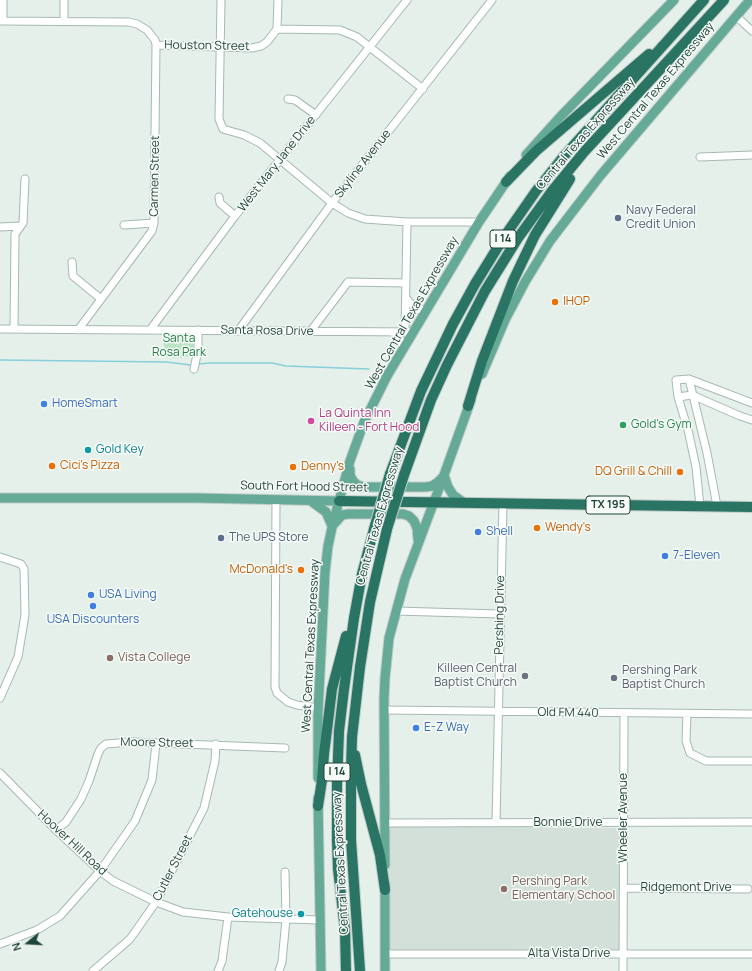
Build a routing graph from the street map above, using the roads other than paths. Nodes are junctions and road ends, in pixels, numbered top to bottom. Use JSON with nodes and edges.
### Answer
{"nodes":[{"id":1,"x":3,"y":0,"type":"edge"},
{"id":2,"x":64,"y":0,"type":"edge"},
{"id":3,"x":221,"y":0,"type":"edge"},
{"id":4,"x":278,"y":0,"type":"edge"},
{"id":5,"x":407,"y":0,"type":"edge"},
{"id":6,"x":492,"y":0,"type":"edge"},
{"id":7,"x":674,"y":0,"type":"edge"},
{"id":8,"x":704,"y":0,"type":"edge"},
{"id":9,"x":724,"y":0,"type":"edge"},
{"id":10,"x":750,"y":0,"type":"edge"},
{"id":11,"x":736,"y":16,"type":"junction"},
{"id":12,"x":64,"y":20,"type":"junction"},
{"id":13,"x":1,"y":21,"type":"edge"},
{"id":14,"x":277,"y":29,"type":"junction"},
{"id":15,"x":752,"y":31,"type":"edge"},
{"id":16,"x":670,"y":39,"type":"junction"},
{"id":17,"x":156,"y":45,"type":"junction"},
{"id":18,"x":220,"y":47,"type":"junction"},
{"id":19,"x":370,"y":47,"type":"junction"},
{"id":20,"x":422,"y":89,"type":"junction"},
{"id":21,"x":288,"y":99,"type":"dead end"},
{"id":22,"x":316,"y":115,"type":"junction"},
{"id":23,"x":584,"y":152,"type":"junction"},
{"id":24,"x":752,"y":155,"type":"edge"},
{"id":25,"x":700,"y":157,"type":"dead end"},
{"id":26,"x":281,"y":160,"type":"junction"},
{"id":27,"x":25,"y":179,"type":"dead end"},
{"id":28,"x":506,"y":182,"type":"junction"},
{"id":29,"x":219,"y":197,"type":"dead end"},
{"id":30,"x":332,"y":203,"type":"junction"},
{"id":31,"x":236,"y":216,"type":"junction"},
{"id":32,"x":407,"y":222,"type":"junction"},
{"id":33,"x":479,"y":222,"type":"junction"},
{"id":34,"x":154,"y":224,"type":"junction"},
{"id":35,"x":124,"y":225,"type":"dead end"},
{"id":36,"x":20,"y":226,"type":"junction"},
{"id":37,"x":0,"y":227,"type":"edge"},
{"id":38,"x":72,"y":262,"type":"dead end"},
{"id":39,"x":406,"y":283,"type":"junction"},
{"id":40,"x":406,"y":298,"type":"junction"},
{"id":41,"x":101,"y":299,"type":"junction"},
{"id":42,"x":427,"y":308,"type":"junction"},
{"id":43,"x":0,"y":329,"type":"edge"},
{"id":44,"x":14,"y":329,"type":"junction"},
{"id":45,"x":78,"y":330,"type":"junction"},
{"id":46,"x":150,"y":330,"type":"junction"},
{"id":47,"x":198,"y":330,"type":"junction"},
{"id":48,"x":238,"y":331,"type":"junction"},
{"id":49,"x":310,"y":332,"type":"junction"},
{"id":50,"x":392,"y":332,"type":"junction"},
{"id":51,"x":409,"y":332,"type":"junction"},
{"id":52,"x":404,"y":348,"type":"junction"},
{"id":53,"x":194,"y":369,"type":"dead end"},
{"id":54,"x":689,"y":379,"type":"junction"},
{"id":55,"x":692,"y":395,"type":"junction"},
{"id":56,"x":678,"y":397,"type":"junction"},
{"id":57,"x":752,"y":403,"type":"edge"},
{"id":58,"x":468,"y":406,"type":"junction"},
{"id":59,"x":752,"y":420,"type":"edge"},
{"id":60,"x":350,"y":461,"type":"junction"},
{"id":61,"x":444,"y":475,"type":"junction"},
{"id":62,"x":0,"y":498,"type":"edge"},
{"id":63,"x":276,"y":500,"type":"junction"},
{"id":64,"x":311,"y":501,"type":"junction"},
{"id":65,"x":339,"y":501,"type":"junction"},
{"id":66,"x":434,"y":502,"type":"junction"},
{"id":67,"x":464,"y":503,"type":"junction"},
{"id":68,"x":503,"y":503,"type":"junction"},
{"id":69,"x":700,"y":506,"type":"junction"},
{"id":70,"x":717,"y":506,"type":"junction"},
{"id":71,"x":752,"y":506,"type":"edge"},
{"id":72,"x":332,"y":526,"type":"junction"},
{"id":73,"x":418,"y":542,"type":"junction"},
{"id":74,"x":0,"y":557,"type":"edge"},
{"id":75,"x":362,"y":574,"type":"junction"},
{"id":76,"x":396,"y":611,"type":"junction"},
{"id":77,"x":499,"y":614,"type":"junction"},
{"id":78,"x":0,"y":698,"type":"edge"},
{"id":79,"x":319,"y":708,"type":"junction"},
{"id":80,"x":384,"y":710,"type":"junction"},
{"id":81,"x":498,"y":712,"type":"junction"},
{"id":82,"x":624,"y":713,"type":"junction"},
{"id":83,"x":686,"y":714,"type":"junction"},
{"id":84,"x":752,"y":714,"type":"edge"},
{"id":85,"x":352,"y":737,"type":"junction"},
{"id":86,"x":156,"y":744,"type":"junction"},
{"id":87,"x":216,"y":744,"type":"junction"},
{"id":88,"x":285,"y":748,"type":"dead end"},
{"id":89,"x":752,"y":761,"type":"edge"},
{"id":90,"x":0,"y":773,"type":"edge"},
{"id":91,"x":318,"y":806,"type":"junction"},
{"id":92,"x":624,"y":822,"type":"junction"},
{"id":93,"x":752,"y":822,"type":"edge"},
{"id":94,"x":384,"y":823,"type":"junction"},
{"id":95,"x":496,"y":823,"type":"junction"},
{"id":96,"x":56,"y":830,"type":"junction"},
{"id":97,"x":100,"y":871,"type":"junction"},
{"id":98,"x":286,"y":872,"type":"dead end"},
{"id":99,"x":624,"y":888,"type":"junction"},
{"id":100,"x":748,"y":889,"type":"dead end"},
{"id":101,"x":385,"y":890,"type":"junction"},
{"id":102,"x":156,"y":902,"type":"junction"},
{"id":103,"x":228,"y":917,"type":"junction"},
{"id":104,"x":286,"y":919,"type":"junction"},
{"id":105,"x":319,"y":920,"type":"junction"},
{"id":106,"x":0,"y":944,"type":"edge"},
{"id":107,"x":385,"y":954,"type":"junction"},
{"id":108,"x":623,"y":954,"type":"junction"},
{"id":109,"x":752,"y":954,"type":"edge"},
{"id":110,"x":93,"y":971,"type":"edge"},
{"id":111,"x":218,"y":971,"type":"edge"},
{"id":112,"x":279,"y":971,"type":"edge"},
{"id":113,"x":321,"y":971,"type":"edge"},
{"id":114,"x":346,"y":971,"type":"edge"},
{"id":115,"x":360,"y":971,"type":"edge"},
{"id":116,"x":385,"y":971,"type":"edge"},
{"id":117,"x":623,"y":971,"type":"edge"}],
"edges":[{"from":1,"to":13,"type":"street"},
{"from":2,"to":12,"type":"street"},
{"from":3,"to":18,"type":"street"},
{"from":4,"to":14,"type":"street"},
{"from":5,"to":19,"type":"street","name":"West Mary Jane Drive"},
{"from":6,"to":20,"type":"street","name":"Skyline Avenue"},
{"from":7,"to":28,"type":"main road","name":"West Central Texas Expressway"},
{"from":8,"to":16,"type":"highway","name":"Central Texas Expressway","number":"I 14"},
{"from":9,"to":23,"type":"highway","name":"Central Texas Expressway","number":"I 14"},
{"from":10,"to":11,"type":"main road","name":"West Central Texas Expressway"},
{"from":11,"to":15,"type":"street"},
{"from":11,"to":58,"type":"main road","name":"West Central Texas Expressway"},
{"from":12,"to":13,"type":"street","name":"Houston Street"},
{"from":12,"to":17,"type":"street","name":"Houston Street"},
{"from":14,"to":18,"type":"street","name":"Houston Street"},
{"from":14,"to":19,"type":"street"},
{"from":16,"to":28,"type":"highway"},
{"from":16,"to":75,"type":"highway","name":"Central Texas Expressway","number":"I 14","bridge":true},
{"from":17,"to":18,"type":"street","name":"Houston Street"},
{"from":17,"to":34,"type":"street","name":"Carmen Street"},
{"from":18,"to":26,"type":"street"},
{"from":19,"to":20,"type":"street"},
{"from":19,"to":22,"type":"street","name":"West Mary Jane Drive"},
{"from":20,"to":30,"type":"street","name":"Skyline Avenue"},
{"from":21,"to":22,"type":"street"},
{"from":22,"to":26,"type":"street","name":"West Mary Jane Drive"},
{"from":23,"to":58,"type":"highway"},
{"from":23,"to":85,"type":"highway","name":"Central Texas Expressway","number":"I 14","bridge":true},
{"from":24,"to":25,"type":"street"},
{"from":26,"to":30,"type":"street"},
{"from":26,"to":31,"type":"street","name":"West Mary Jane Drive"},
{"from":27,"to":36,"type":"street"},
{"from":28,"to":33,"type":"main road","name":"West Central Texas Expressway"},
{"from":29,"to":31,"type":"street"},
{"from":30,"to":32,"type":"street"},
{"from":30,"to":48,"type":"street","name":"Skyline Avenue"},
{"from":31,"to":46,"type":"street","name":"West Mary Jane Drive"},
{"from":32,"to":33,"type":"street"},
{"from":32,"to":39,"type":"street"},
{"from":33,"to":42,"type":"main road","name":"West Central Texas Expressway"},
{"from":34,"to":35,"type":"street"},
{"from":34,"to":41,"type":"street","name":"Carmen Street"},
{"from":36,"to":37,"type":"street"},
{"from":36,"to":44,"type":"street"},
{"from":38,"to":41,"type":"street"},
{"from":39,"to":40,"type":"street"},
{"from":39,"to":49,"type":"street"},
{"from":40,"to":42,"type":"street"},
{"from":40,"to":51,"type":"street"},
{"from":41,"to":45,"type":"street","name":"Carmen Street"},
{"from":42,"to":51,"type":"main road","name":"West Central Texas Expressway"},
{"from":43,"to":44,"type":"street","name":"Santa Rosa Drive"},
{"from":44,"to":45,"type":"street","name":"Santa Rosa Drive"},
{"from":45,"to":46,"type":"street","name":"Santa Rosa Drive"},
{"from":46,"to":47,"type":"street","name":"Santa Rosa Drive"},
{"from":47,"to":48,"type":"street","name":"Santa Rosa Drive"},
{"from":47,"to":53,"type":"street"},
{"from":48,"to":49,"type":"street","name":"Santa Rosa Drive"},
{"from":49,"to":50,"type":"street","name":"Santa Rosa Drive"},
{"from":50,"to":51,"type":"street","name":"Santa Rosa Drive"},
{"from":50,"to":52,"type":"street"},
{"from":51,"to":52,"type":"main road","name":"West Central Texas Expressway"},
{"from":52,"to":60,"type":"main road","name":"West Central Texas Expressway"},
{"from":54,"to":55,"type":"street"},
{"from":54,"to":56,"type":"street"},
{"from":54,"to":57,"type":"street"},
{"from":55,"to":56,"type":"street"},
{"from":55,"to":59,"type":"street"},
{"from":55,"to":70,"type":"street"},
{"from":56,"to":69,"type":"street"},
{"from":58,"to":61,"type":"main road","name":"West Central Texas Expressway"},
{"from":60,"to":61,"type":"main road"},
{"from":60,"to":65,"type":"main road","name":"West Central Texas Expressway"},
{"from":61,"to":66,"type":"main road","name":"West Central Texas Expressway"},
{"from":61,"to":67,"type":"main road"},
{"from":62,"to":63,"type":"main road","name":"South Fort Hood Street","number":"TX 195"},
{"from":63,"to":64,"type":"main road","name":"South Fort Hood Street","number":"TX 195"},
{"from":63,"to":79,"type":"street"},
{"from":64,"to":65,"type":"main road","name":"South Fort Hood Street","number":"TX 195"},
{"from":64,"to":72,"type":"main road"},
{"from":65,"to":66,"type":"highway","name":"South Fort Hood Street","number":"TX 195"},
{"from":65,"to":72,"type":"main road","name":"West Central Texas Expressway"},
{"from":66,"to":67,"type":"highway","name":"South Fort Hood Street","number":"TX 195"},
{"from":66,"to":73,"type":"main road","name":"West Central Texas Expressway"},
{"from":67,"to":68,"type":"highway","name":"South Fort Hood Street","number":"TX 195"},
{"from":68,"to":69,"type":"highway","name":"South Fort Hood Street","number":"TX 195"},
{"from":68,"to":77,"type":"street","name":"Pershing Drive"},
{"from":69,"to":70,"type":"highway","name":"South Fort Hood Street","number":"TX 195"},
{"from":70,"to":71,"type":"highway","name":"South Fort Hood Street","number":"TX 195"},
{"from":72,"to":73,"type":"main road"},
{"from":72,"to":79,"type":"main road","name":"West Central Texas Expressway"},
{"from":73,"to":76,"type":"main road","name":"West Central Texas Expressway"},
{"from":74,"to":78,"type":"street"},
{"from":75,"to":91,"type":"highway"},
{"from":75,"to":114,"type":"highway","name":"Central Texas Expressway","number":"I 14"},
{"from":76,"to":77,"type":"street"},
{"from":76,"to":80,"type":"main road","name":"West Central Texas Expressway"},
{"from":77,"to":81,"type":"street","name":"Pershing Drive"},
{"from":79,"to":91,"type":"main road","name":"West Central Texas Expressway"},
{"from":80,"to":81,"type":"street","name":"Old FM 440"},
{"from":80,"to":94,"type":"main road","name":"West Central Texas Expressway"},
{"from":81,"to":82,"type":"street","name":"Old FM 440"},
{"from":81,"to":95,"type":"street","name":"Pershing Drive"},
{"from":82,"to":83,"type":"street","name":"Old FM 440"},
{"from":82,"to":92,"type":"street","name":"Wheeler Avenue"},
{"from":83,"to":84,"type":"street","name":"Old FM 440"},
{"from":83,"to":89,"type":"street"},
{"from":85,"to":101,"type":"highway"},
{"from":85,"to":115,"type":"highway","name":"Central Texas Expressway","number":"I 14"},
{"from":86,"to":87,"type":"street","name":"Moore Street"},
{"from":86,"to":96,"type":"street","name":"Moore Street"},
{"from":86,"to":97,"type":"street"},
{"from":87,"to":88,"type":"street","name":"Moore Street"},
{"from":87,"to":102,"type":"street","name":"Cutler Street"},
{"from":90,"to":96,"type":"street","name":"Hoover Hill Road"},
{"from":91,"to":105,"type":"main road","name":"West Central Texas Expressway"},
{"from":92,"to":93,"type":"street","name":"Bonnie Drive"},
{"from":92,"to":95,"type":"street","name":"Bonnie Drive"},
{"from":92,"to":99,"type":"street","name":"Wheeler Avenue"},
{"from":94,"to":95,"type":"street","name":"Bonnie Drive"},
{"from":94,"to":101,"type":"main road","name":"West Central Texas Expressway"},
{"from":96,"to":97,"type":"street","name":"Hoover Hill Road"},
{"from":97,"to":102,"type":"street","name":"Hoover Hill Road"},
{"from":97,"to":106,"type":"street"},
{"from":98,"to":104,"type":"street"},
{"from":99,"to":100,"type":"street","name":"Ridgemont Drive"},
{"from":99,"to":108,"type":"street","name":"Wheeler Avenue"},
{"from":101,"to":107,"type":"main road","name":"West Central Texas Expressway"},
{"from":102,"to":103,"type":"street","name":"Hoover Hill Road"},
{"from":102,"to":110,"type":"street","name":"Cutler Street"},
{"from":103,"to":104,"type":"street","name":"Hoover Hill Road"},
{"from":103,"to":111,"type":"street"},
{"from":104,"to":105,"type":"street","name":"Hoover Hill Road"},
{"from":104,"to":112,"type":"street"},
{"from":105,"to":113,"type":"main road","name":"West Central Texas Expressway"},
{"from":107,"to":108,"type":"street","name":"Alta Vista Drive"},
{"from":107,"to":116,"type":"main road","name":"West Central Texas Expressway"},
{"from":108,"to":109,"type":"street","name":"Alta Vista Drive"},
{"from":108,"to":117,"type":"street","name":"Wheeler Avenue"}]}
